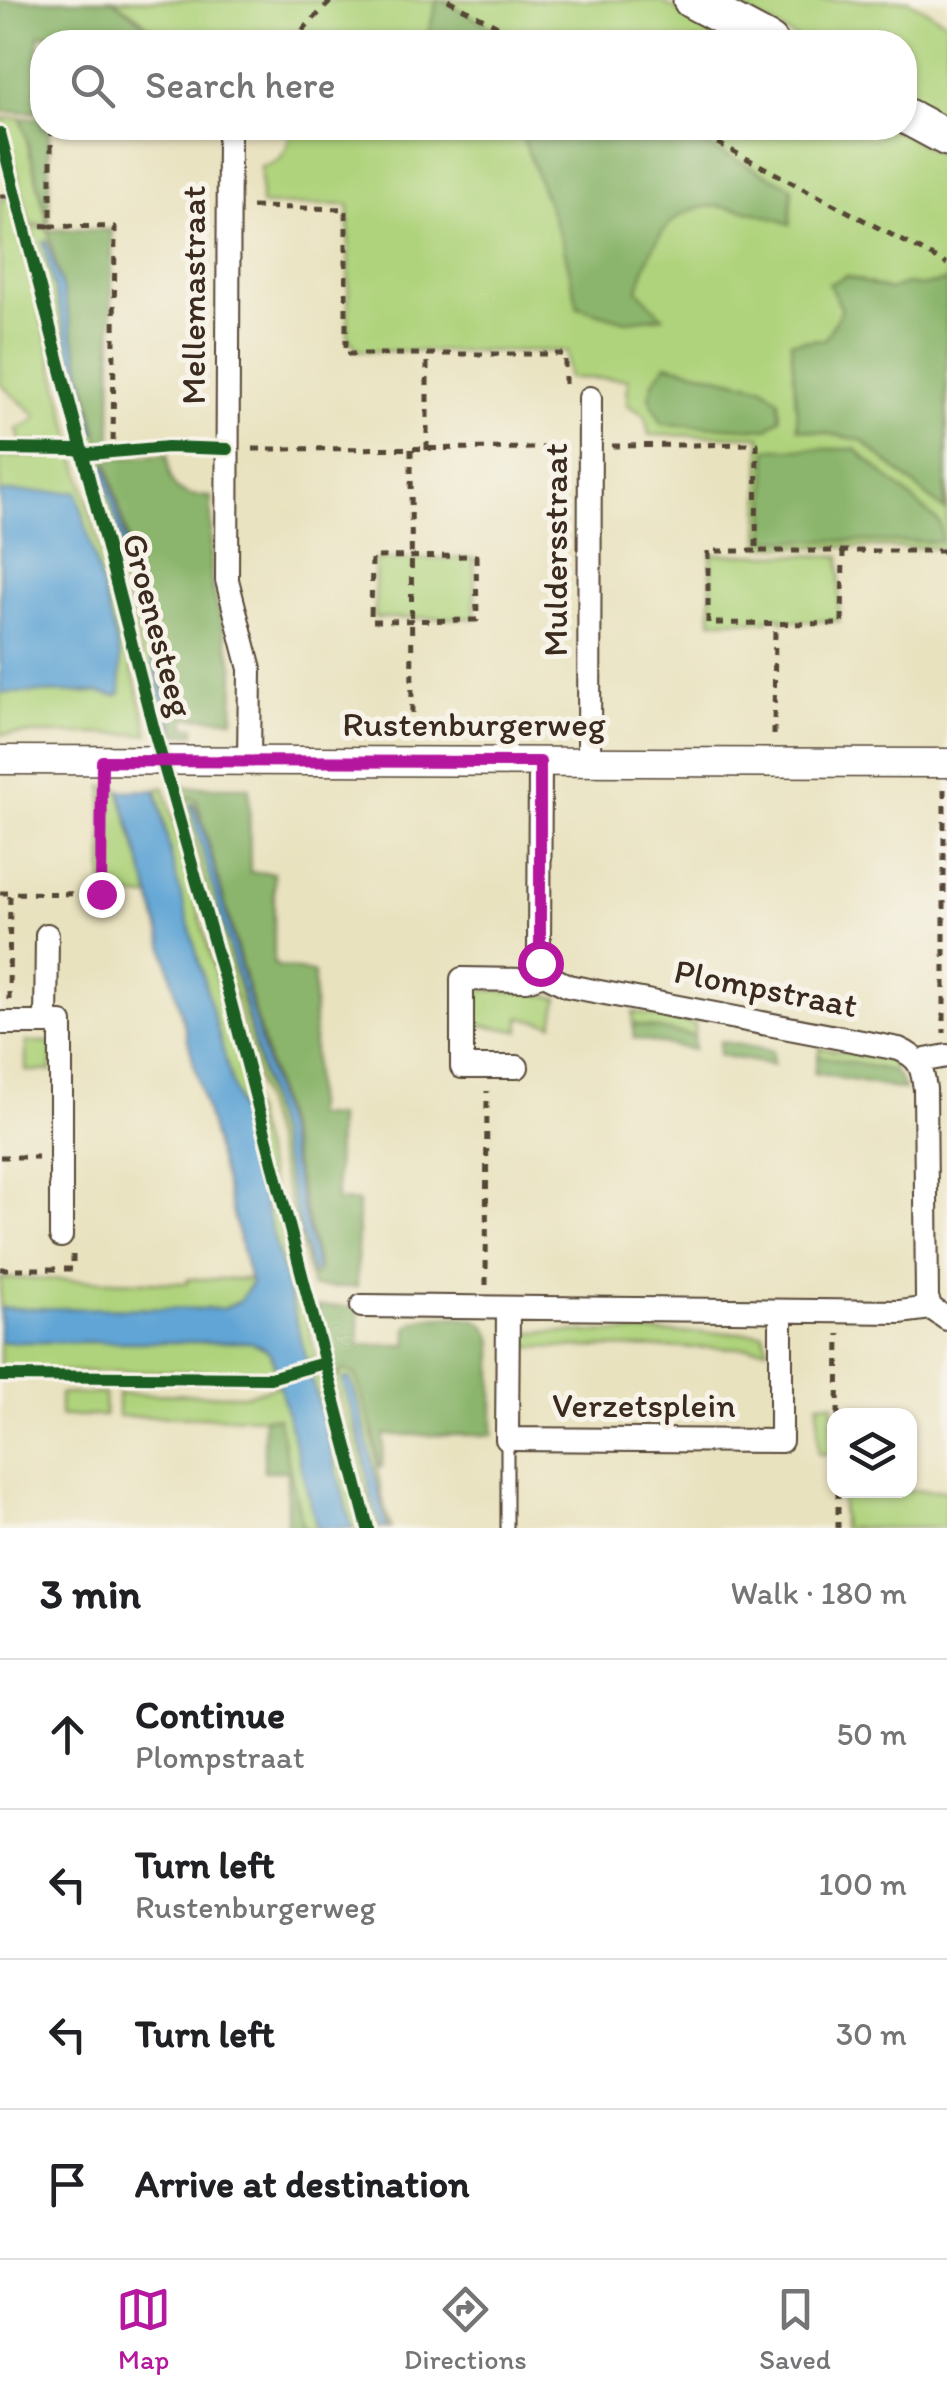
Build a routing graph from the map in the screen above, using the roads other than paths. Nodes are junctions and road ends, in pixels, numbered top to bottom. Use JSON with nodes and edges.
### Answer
{"nodes":[{"id":1,"x":691,"y":0,"type":"edge"},
{"id":2,"x":747,"y":30,"type":"edge"},
{"id":3,"x":917,"y":122,"type":"edge"},
{"id":4,"x":947,"y":138,"type":"edge"},
{"id":5,"x":229,"y":140,"type":"edge"},
{"id":6,"x":590,"y":398,"type":"dead end"},
{"id":7,"x":0,"y":760,"type":"edge"},
{"id":8,"x":248,"y":761,"type":"junction"},
{"id":9,"x":540,"y":762,"type":"junction"},
{"id":10,"x":589,"y":762,"type":"junction"},
{"id":11,"x":947,"y":763,"type":"edge"},
{"id":12,"x":46,"y":935,"type":"dead end"},
{"id":13,"x":544,"y":974,"type":"junction"},
{"id":14,"x":4,"y":1023,"type":"edge"},
{"id":15,"x":54,"y":1023,"type":"junction"},
{"id":16,"x":945,"y":1056,"type":"edge"},
{"id":17,"x":920,"y":1061,"type":"junction"},
{"id":18,"x":516,"y":1067,"type":"dead end"},
{"id":19,"x":61,"y":1236,"type":"road end"},
{"id":20,"x":362,"y":1306,"type":"dead end"},
{"id":21,"x":497,"y":1308,"type":"junction"},
{"id":22,"x":781,"y":1311,"type":"junction"},
{"id":23,"x":939,"y":1314,"type":"edge"},
{"id":24,"x":507,"y":1439,"type":"junction"},
{"id":25,"x":507,"y":1528,"type":"edge"}],
"edges":[{"from":1,"to":2,"type":"main road"},
{"from":3,"to":4,"type":"main road"},
{"from":5,"to":8,"type":"street","name":"Mellemastraat"},
{"from":6,"to":10,"type":"street","name":"Muldersstraat"},
{"from":7,"to":8,"type":"street","name":"Rustenburgerweg"},
{"from":8,"to":9,"type":"street","name":"Rustenburgerweg"},
{"from":9,"to":10,"type":"street","name":"Rustenburgerweg"},
{"from":9,"to":13,"type":"street"},
{"from":10,"to":11,"type":"street","name":"Rustenburgerweg"},
{"from":12,"to":15,"type":"street"},
{"from":13,"to":17,"type":"street","name":"Plompstraat"},
{"from":13,"to":18,"type":"street"},
{"from":14,"to":15,"type":"street"},
{"from":15,"to":19,"type":"street"},
{"from":16,"to":17,"type":"street"},
{"from":17,"to":23,"type":"street"},
{"from":20,"to":21,"type":"street"},
{"from":21,"to":22,"type":"street"},
{"from":21,"to":24,"type":"street","name":"Verzetsplein"},
{"from":22,"to":23,"type":"street"},
{"from":22,"to":24,"type":"street","name":"Verzetsplein"},
{"from":24,"to":25,"type":"lane"}]}
